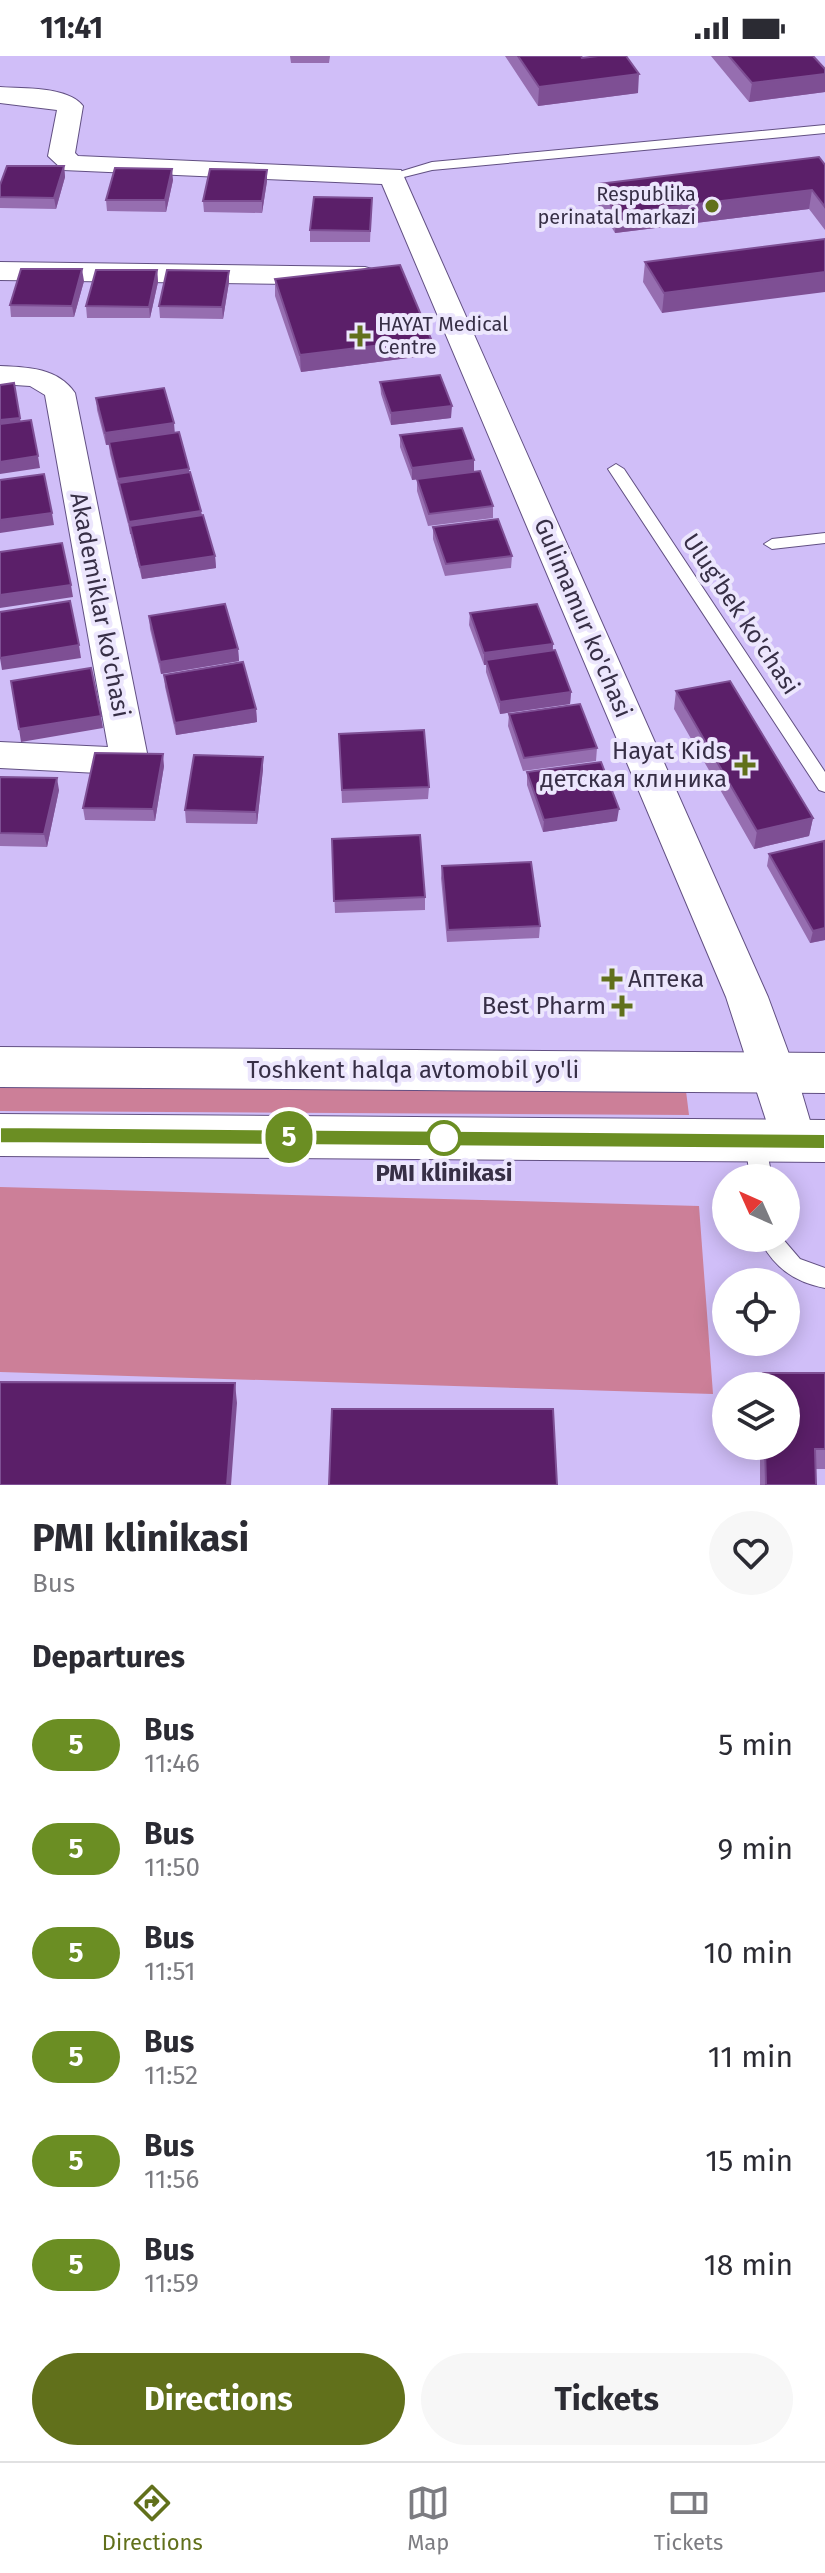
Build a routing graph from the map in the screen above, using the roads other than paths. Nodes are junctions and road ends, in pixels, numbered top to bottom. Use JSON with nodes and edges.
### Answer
{"nodes":[{"id":1,"x":0,"y":95,"type":"edge"},
{"id":2,"x":825,"y":129,"type":"edge"},
{"id":3,"x":392,"y":176,"type":"junction"},
{"id":4,"x":0,"y":271,"type":"edge"},
{"id":5,"x":409,"y":276,"type":"junction"},
{"id":6,"x":0,"y":375,"type":"edge"},
{"id":7,"x":616,"y":469,"type":"dead end"},
{"id":8,"x":825,"y":538,"type":"edge"},
{"id":9,"x":772,"y":544,"type":"dead end"},
{"id":10,"x":0,"y":755,"type":"edge"},
{"id":11,"x":825,"y":786,"type":"edge"},
{"id":12,"x":0,"y":1067,"type":"edge"},
{"id":13,"x":774,"y":1073,"type":"junction"},
{"id":14,"x":825,"y":1073,"type":"edge"},
{"id":15,"x":0,"y":1135,"type":"edge"},
{"id":16,"x":784,"y":1150,"type":"edge"},
{"id":17,"x":779,"y":1252,"type":"edge"},
{"id":18,"x":825,"y":1278,"type":"edge"}],
"edges":[{"from":1,"to":3,"type":"street"},
{"from":2,"to":3,"type":"lane"},
{"from":3,"to":5,"type":"street","name":"Gulimamur ko'chasi"},
{"from":4,"to":5,"type":"street"},
{"from":5,"to":13,"type":"street","name":"Gulimamur ko'chasi"},
{"from":6,"to":10,"type":"street","name":"Akademiklar ko'chasi"},
{"from":7,"to":11,"type":"lane","name":"Ulug'bek ko'chasi"},
{"from":8,"to":9,"type":"lane"},
{"from":12,"to":13,"type":"highway","name":"Toshkent halqa avtomobil yo'li"},
{"from":13,"to":14,"type":"highway","name":"Toshkent halqa avtomobil yo'li"},
{"from":13,"to":16,"type":"street","name":"Gulimamur ko'chasi"},
{"from":15,"to":16,"type":"highway"},
{"from":17,"to":18,"type":"lane"}]}
